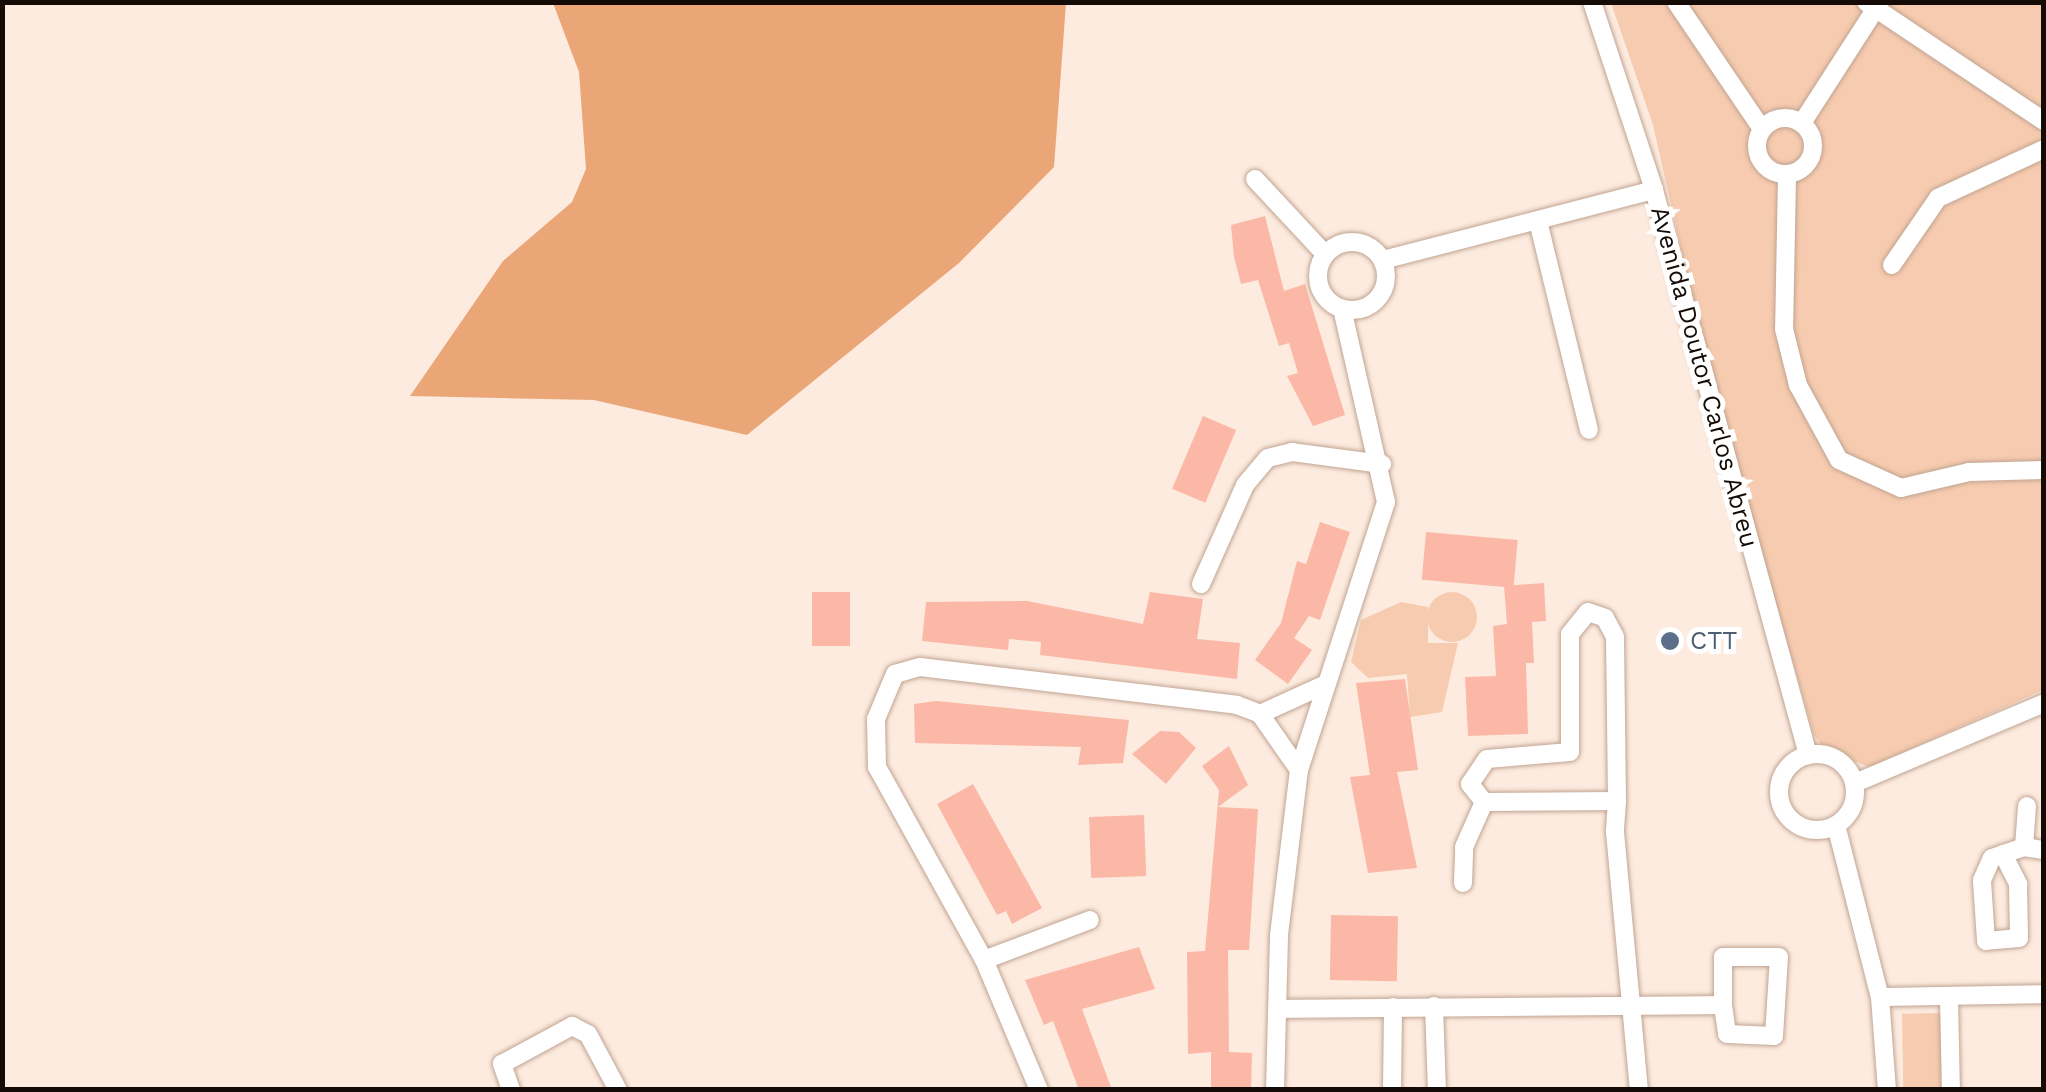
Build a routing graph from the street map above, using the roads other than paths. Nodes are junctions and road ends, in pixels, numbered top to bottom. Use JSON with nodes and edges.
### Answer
{"nodes":[{"id":1,"x":1592,"y":2,"type":"edge"},
{"id":2,"x":1676,"y":2,"type":"edge"},
{"id":3,"x":1874,"y":5,"type":"edge"},
{"id":4,"x":2044,"y":121,"type":"edge"},
{"id":5,"x":1802,"y":123,"type":"junction"},
{"id":6,"x":1762,"y":129,"type":"junction"},
{"id":7,"x":2044,"y":149,"type":"edge"},
{"id":8,"x":1787,"y":177,"type":"junction"},
{"id":9,"x":1256,"y":179,"type":"dead end"},
{"id":10,"x":1654,"y":190,"type":"junction"},
{"id":11,"x":1538,"y":220,"type":"junction"},
{"id":12,"x":1325,"y":254,"type":"junction"},
{"id":13,"x":1382,"y":260,"type":"junction"},
{"id":14,"x":1892,"y":265,"type":"dead end"},
{"id":15,"x":1342,"y":309,"type":"junction"},
{"id":16,"x":1589,"y":430,"type":"dead end"},
{"id":17,"x":1382,"y":464,"type":"junction"},
{"id":18,"x":2044,"y":470,"type":"edge"},
{"id":19,"x":1202,"y":584,"type":"dead end"},
{"id":20,"x":1326,"y":684,"type":"junction"},
{"id":21,"x":2044,"y":703,"type":"edge"},
{"id":22,"x":1260,"y":714,"type":"junction"},
{"id":23,"x":1808,"y":754,"type":"junction"},
{"id":24,"x":1299,"y":770,"type":"junction"},
{"id":25,"x":1855,"y":783,"type":"junction"},
{"id":26,"x":1616,"y":801,"type":"junction"},
{"id":27,"x":1484,"y":802,"type":"junction"},
{"id":28,"x":2027,"y":806,"type":"dead end"},
{"id":29,"x":1836,"y":825,"type":"junction"},
{"id":30,"x":2034,"y":848,"type":"edge"},
{"id":31,"x":2003,"y":854,"type":"dead end"},
{"id":32,"x":1463,"y":882,"type":"dead end"},
{"id":33,"x":1090,"y":920,"type":"dead end"},
{"id":34,"x":984,"y":960,"type":"junction"},
{"id":35,"x":2044,"y":994,"type":"edge"},
{"id":36,"x":1880,"y":997,"type":"junction"},
{"id":37,"x":1949,"y":998,"type":"junction"},
{"id":38,"x":1637,"y":1003,"type":"junction"},
{"id":39,"x":1723,"y":1005,"type":"junction"},
{"id":40,"x":1434,"y":1006,"type":"junction"},
{"id":41,"x":1393,"y":1007,"type":"junction"},
{"id":42,"x":1278,"y":1009,"type":"junction"},
{"id":43,"x":511,"y":1090,"type":"edge"},
{"id":44,"x":618,"y":1090,"type":"edge"},
{"id":45,"x":1039,"y":1090,"type":"edge"},
{"id":46,"x":1275,"y":1090,"type":"edge"},
{"id":47,"x":1392,"y":1090,"type":"edge"},
{"id":48,"x":1436,"y":1090,"type":"edge"},
{"id":49,"x":1640,"y":1090,"type":"edge"},
{"id":50,"x":1887,"y":1090,"type":"edge"},
{"id":51,"x":1951,"y":1090,"type":"edge"}],
"edges":[{"from":1,"to":10,"type":"street","name":"Avenida Doutor Carlos Abreu"},
{"from":2,"to":6,"type":"street"},
{"from":3,"to":4,"type":"street"},
{"from":3,"to":5,"type":"street"},
{"from":5,"to":6,"type":"street"},
{"from":5,"to":8,"type":"street"},
{"from":6,"to":8,"type":"street"},
{"from":7,"to":14,"type":"street"},
{"from":8,"to":18,"type":"street"},
{"from":9,"to":12,"type":"street"},
{"from":10,"to":11,"type":"street"},
{"from":10,"to":23,"type":"street","name":"Avenida Doutor Carlos Abreu"},
{"from":11,"to":13,"type":"street"},
{"from":11,"to":16,"type":"street"},
{"from":12,"to":13,"type":"street"},
{"from":12,"to":15,"type":"street"},
{"from":13,"to":15,"type":"street"},
{"from":15,"to":17,"type":"street"},
{"from":17,"to":19,"type":"street"},
{"from":17,"to":20,"type":"street"},
{"from":20,"to":22,"type":"street"},
{"from":20,"to":24,"type":"street"},
{"from":21,"to":25,"type":"street"},
{"from":22,"to":24,"type":"street"},
{"from":22,"to":34,"type":"street"},
{"from":23,"to":25,"type":"street"},
{"from":23,"to":29,"type":"street"},
{"from":24,"to":42,"type":"street"},
{"from":25,"to":29,"type":"street"},
{"from":26,"to":27,"type":"street"},
{"from":26,"to":27,"type":"street"},
{"from":26,"to":38,"type":"street"},
{"from":27,"to":32,"type":"street"},
{"from":28,"to":30,"type":"street"},
{"from":29,"to":36,"type":"street"},
{"from":30,"to":31,"type":"street"},
{"from":33,"to":34,"type":"street"},
{"from":34,"to":45,"type":"street"},
{"from":35,"to":37,"type":"street"},
{"from":36,"to":37,"type":"street"},
{"from":36,"to":50,"type":"street"},
{"from":37,"to":51,"type":"street"},
{"from":38,"to":39,"type":"street"},
{"from":38,"to":40,"type":"street"},
{"from":38,"to":49,"type":"street"},
{"from":39,"to":39,"type":"street"},
{"from":40,"to":41,"type":"street"},
{"from":40,"to":48,"type":"street"},
{"from":41,"to":42,"type":"street"},
{"from":41,"to":47,"type":"street"},
{"from":42,"to":46,"type":"street"},
{"from":43,"to":44,"type":"street"}]}
